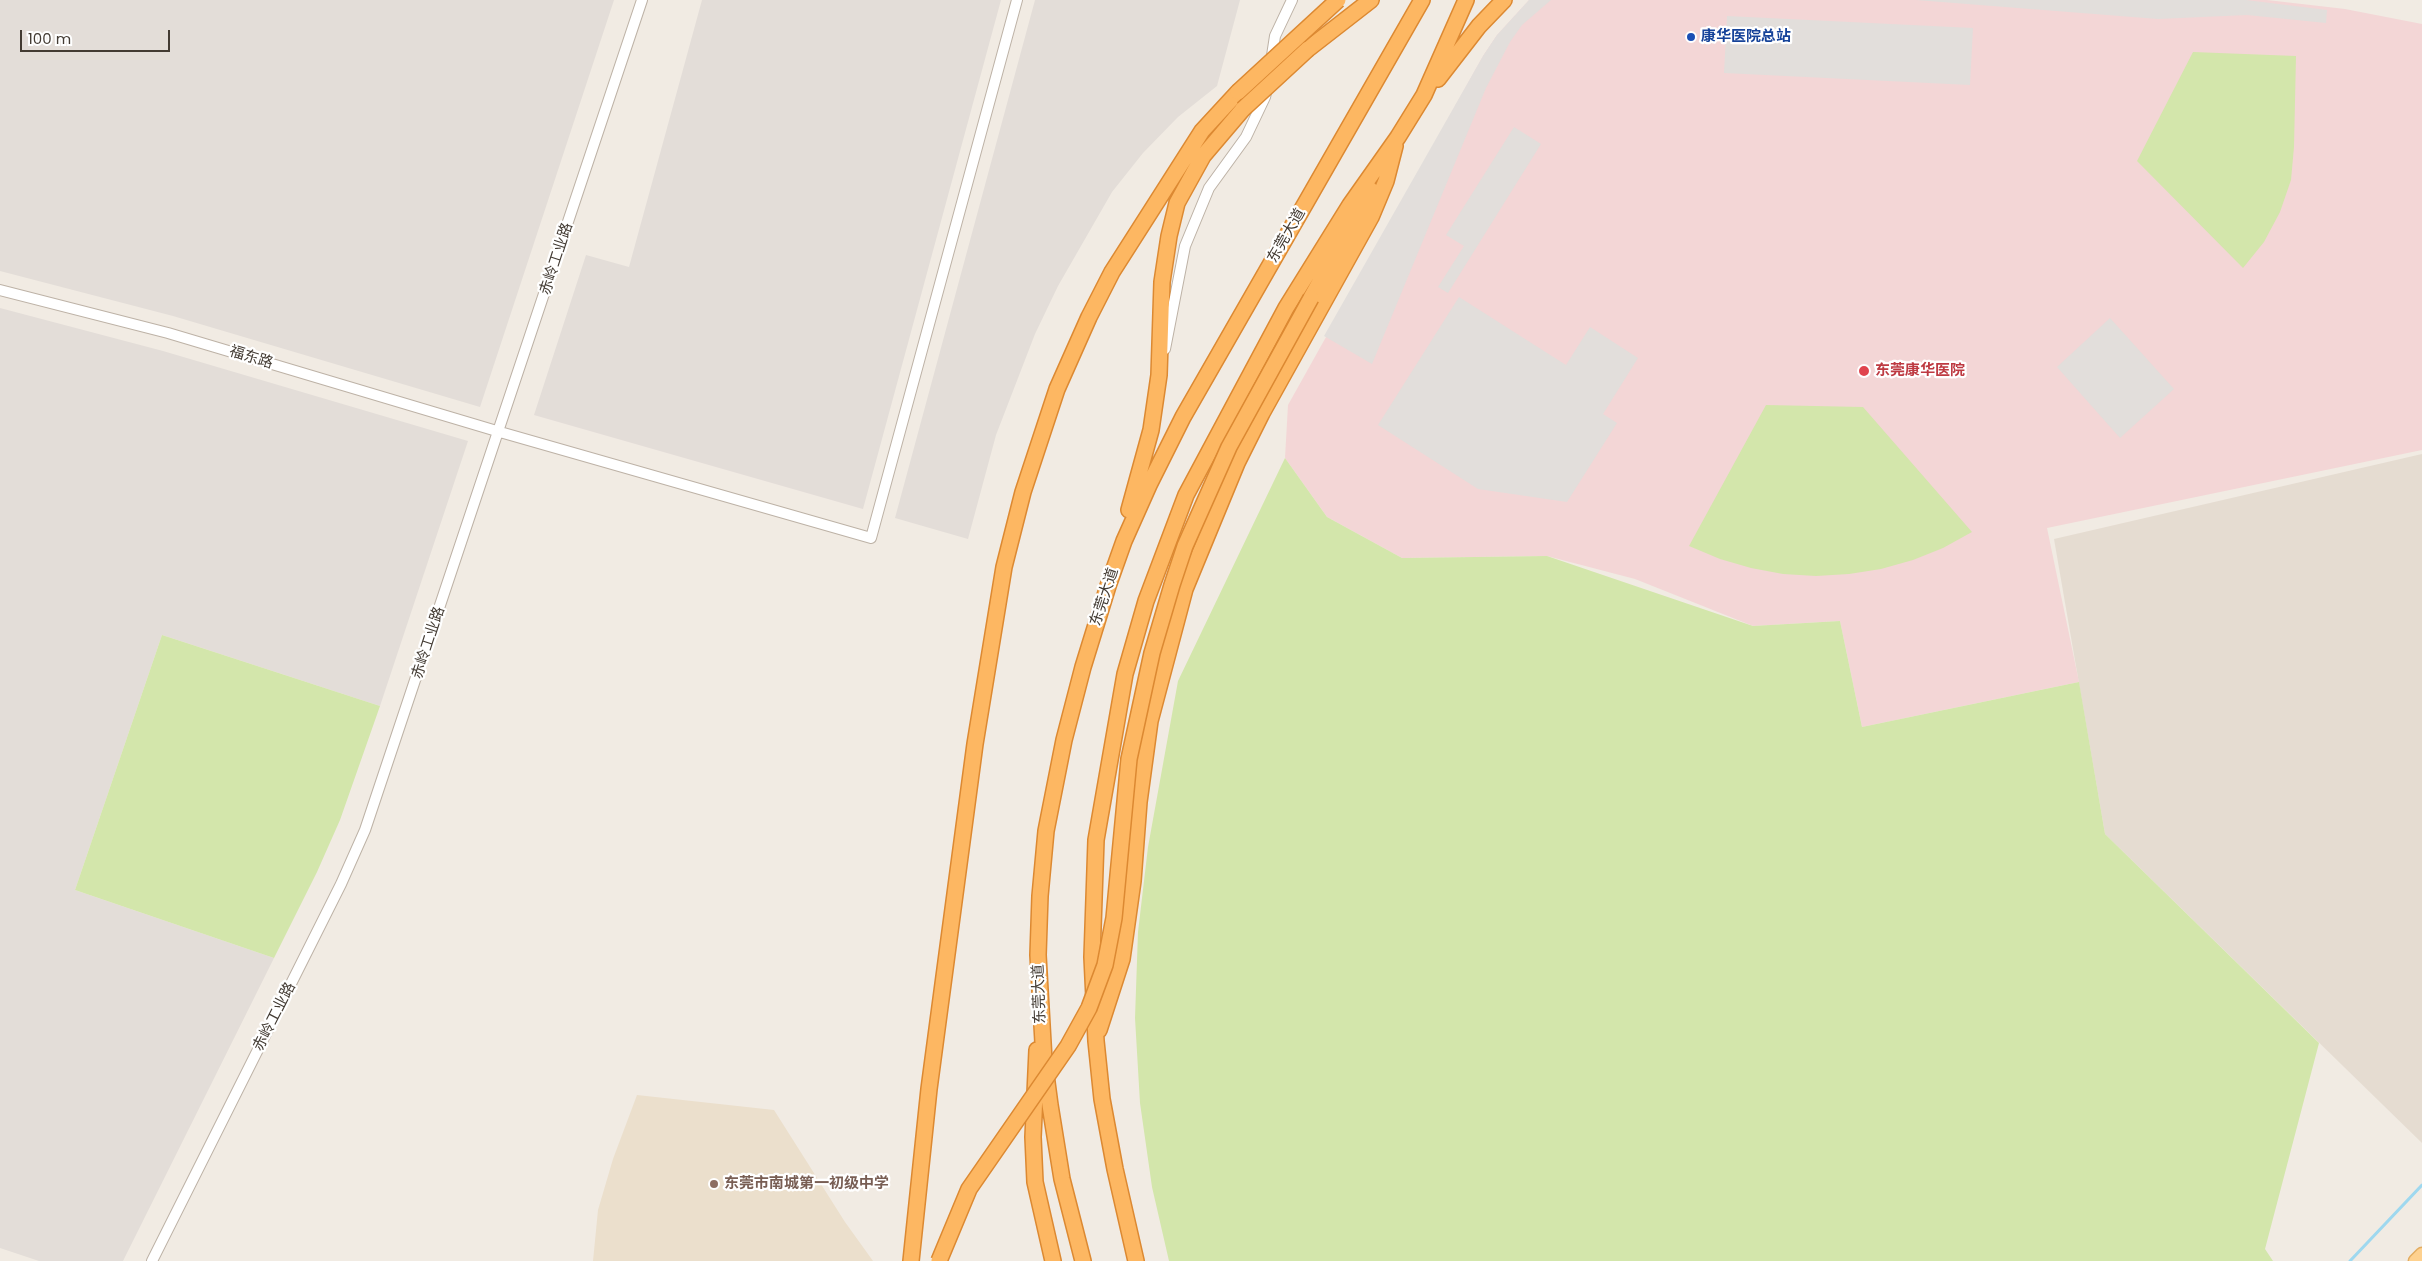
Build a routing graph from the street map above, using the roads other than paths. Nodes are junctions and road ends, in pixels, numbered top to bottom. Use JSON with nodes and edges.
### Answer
{"nodes":[{"id":1,"x":642,"y":0,"type":"edge"},
{"id":2,"x":1017,"y":0,"type":"edge"},
{"id":3,"x":1292,"y":0,"type":"edge"},
{"id":4,"x":1338,"y":0,"type":"edge"},
{"id":5,"x":1371,"y":0,"type":"edge"},
{"id":6,"x":1422,"y":0,"type":"edge"},
{"id":7,"x":1466,"y":0,"type":"edge"},
{"id":8,"x":1504,"y":0,"type":"edge"},
{"id":9,"x":1409,"y":118,"type":"junction"},
{"id":10,"x":1398,"y":137,"type":"junction"},
{"id":11,"x":1203,"y":156,"type":"junction"},
{"id":12,"x":1148,"y":214,"type":"junction"},
{"id":13,"x":0,"y":290,"type":"edge"},
{"id":14,"x":1159,"y":375,"type":"junction"},
{"id":15,"x":500,"y":432,"type":"junction"},
{"id":16,"x":1108,"y":586,"type":"junction"},
{"id":17,"x":1041,"y":1022,"type":"junction"},
{"id":18,"x":1096,"y":1041,"type":"junction"},
{"id":19,"x":2422,"y":1254,"type":"edge"},
{"id":20,"x":152,"y":1261,"type":"edge"},
{"id":21,"x":911,"y":1261,"type":"edge"},
{"id":22,"x":939,"y":1261,"type":"edge"},
{"id":23,"x":1053,"y":1261,"type":"edge"},
{"id":24,"x":1083,"y":1261,"type":"edge"},
{"id":25,"x":1136,"y":1261,"type":"edge"},
{"id":26,"x":2415,"y":1261,"type":"edge"}],
"edges":[{"from":1,"to":15,"type":"street","name":"赤岭工业路"},
{"from":2,"to":15,"type":"street","name":"福东路"},
{"from":3,"to":14,"type":"street"},
{"from":4,"to":12,"type":"highway","bridge":true},
{"from":5,"to":11,"type":"highway","bridge":true},
{"from":6,"to":16,"type":"highway","name":"东莞大道"},
{"from":7,"to":9,"type":"highway"},
{"from":8,"to":9,"type":"highway"},
{"from":9,"to":10,"type":"highway"},
{"from":10,"to":18,"type":"highway"},
{"from":10,"to":18,"type":"highway"},
{"from":10,"to":22,"type":"highway","bridge":true},
{"from":11,"to":12,"type":"highway"},
{"from":11,"to":14,"type":"highway"},
{"from":12,"to":21,"type":"highway"},
{"from":13,"to":15,"type":"street","name":"福东路"},
{"from":14,"to":16,"type":"highway"},
{"from":15,"to":20,"type":"street","name":"赤岭工业路"},
{"from":16,"to":17,"type":"highway","name":"东莞大道"},
{"from":17,"to":23,"type":"highway"},
{"from":17,"to":24,"type":"highway","name":"东莞大道"},
{"from":18,"to":25,"type":"highway"},
{"from":19,"to":26,"type":"main road"}]}
